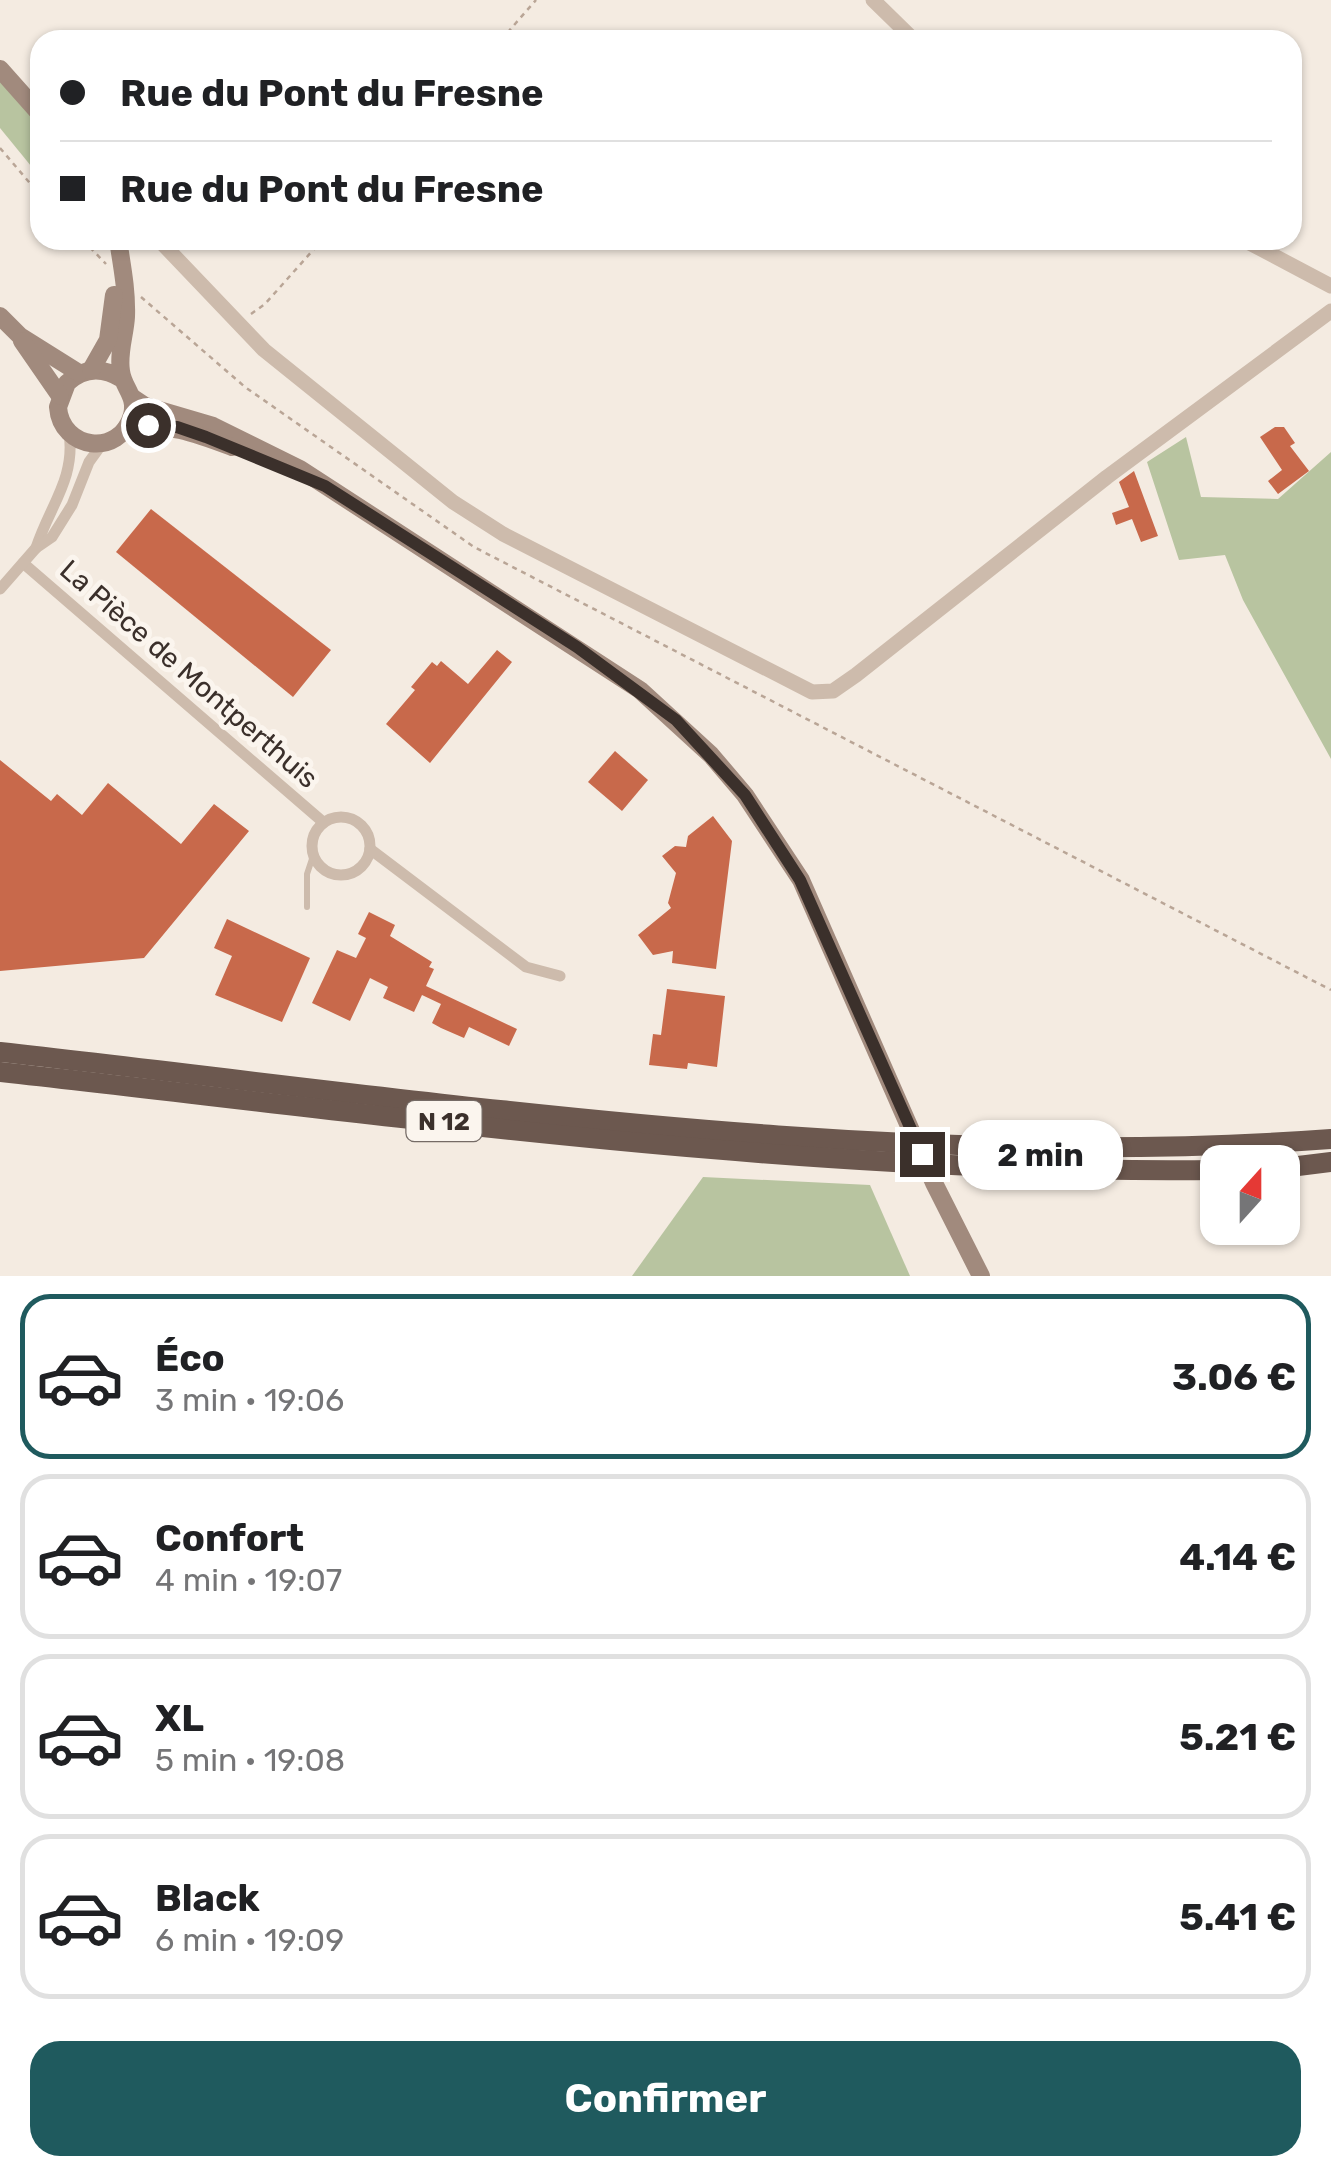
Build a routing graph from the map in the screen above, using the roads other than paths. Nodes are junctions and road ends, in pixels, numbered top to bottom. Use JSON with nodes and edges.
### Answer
{"nodes":[{"id":1,"x":873,"y":0,"type":"edge"},
{"id":2,"x":904,"y":30,"type":"edge"},
{"id":3,"x":0,"y":69,"type":"edge"},
{"id":4,"x":30,"y":103,"type":"edge"},
{"id":5,"x":103,"y":250,"type":"edge"},
{"id":6,"x":119,"y":250,"type":"edge"},
{"id":7,"x":169,"y":250,"type":"edge"},
{"id":8,"x":1263,"y":250,"type":"edge"},
{"id":9,"x":1331,"y":286,"type":"edge"},
{"id":10,"x":1331,"y":311,"type":"edge"},
{"id":11,"x":0,"y":316,"type":"edge"},
{"id":12,"x":20,"y":336,"type":"junction"},
{"id":13,"x":84,"y":372,"type":"junction"},
{"id":14,"x":122,"y":379,"type":"junction"},
{"id":15,"x":60,"y":396,"type":"junction"},
{"id":16,"x":133,"y":398,"type":"junction"},
{"id":17,"x":126,"y":428,"type":"junction"},
{"id":18,"x":69,"y":433,"type":"junction"},
{"id":19,"x":102,"y":444,"type":"junction"},
{"id":20,"x":325,"y":486,"type":"junction"},
{"id":21,"x":36,"y":548,"type":"junction"},
{"id":22,"x":23,"y":563,"type":"junction"},
{"id":23,"x":0,"y":590,"type":"edge"},
{"id":24,"x":323,"y":822,"type":"junction"},
{"id":25,"x":370,"y":849,"type":"junction"},
{"id":26,"x":313,"y":856,"type":"junction"},
{"id":27,"x":306,"y":907,"type":"dead end"},
{"id":28,"x":560,"y":976,"type":"dead end"},
{"id":29,"x":0,"y":1052,"type":"edge"},
{"id":30,"x":0,"y":1072,"type":"edge"},
{"id":31,"x":1331,"y":1138,"type":"edge"},
{"id":32,"x":962,"y":1157,"type":"junction"},
{"id":33,"x":1331,"y":1162,"type":"edge"},
{"id":34,"x":1300,"y":1166,"type":"edge"},
{"id":35,"x":1200,"y":1169,"type":"edge"},
{"id":36,"x":981,"y":1276,"type":"edge"}],
"edges":[{"from":1,"to":2,"type":"street"},
{"from":3,"to":4,"type":"main road"},
{"from":5,"to":13,"type":"main road"},
{"from":6,"to":14,"type":"main road"},
{"from":7,"to":10,"type":"street"},
{"from":8,"to":9,"type":"street"},
{"from":11,"to":12,"type":"main road"},
{"from":12,"to":13,"type":"main road"},
{"from":12,"to":15,"type":"main road"},
{"from":13,"to":14,"type":"main road"},
{"from":13,"to":15,"type":"main road"},
{"from":14,"to":16,"type":"main road"},
{"from":15,"to":18,"type":"main road"},
{"from":16,"to":17,"type":"main road"},
{"from":16,"to":20,"type":"main road"},
{"from":17,"to":19,"type":"main road"},
{"from":17,"to":20,"type":"main road"},
{"from":18,"to":19,"type":"main road"},
{"from":18,"to":21,"type":"street"},
{"from":19,"to":21,"type":"street"},
{"from":20,"to":36,"type":"main road"},
{"from":21,"to":22,"type":"street"},
{"from":22,"to":23,"type":"street"},
{"from":22,"to":24,"type":"street","name":"La Pièce de Montperthuis"},
{"from":24,"to":25,"type":"street","name":"La Pièce de Montperthuis"},
{"from":24,"to":26,"type":"street","name":"La Pièce de Montperthuis"},
{"from":25,"to":26,"type":"street"},
{"from":25,"to":28,"type":"street","name":"La Pièce de Montperthuis"},
{"from":26,"to":27,"type":"lane"},
{"from":29,"to":32,"type":"highway","number":"N 12"},
{"from":30,"to":32,"type":"highway","number":"N 12"},
{"from":31,"to":32,"type":"highway","number":"N 12"},
{"from":32,"to":35,"type":"highway","number":"N 12"},
{"from":33,"to":34,"type":"highway"}]}
